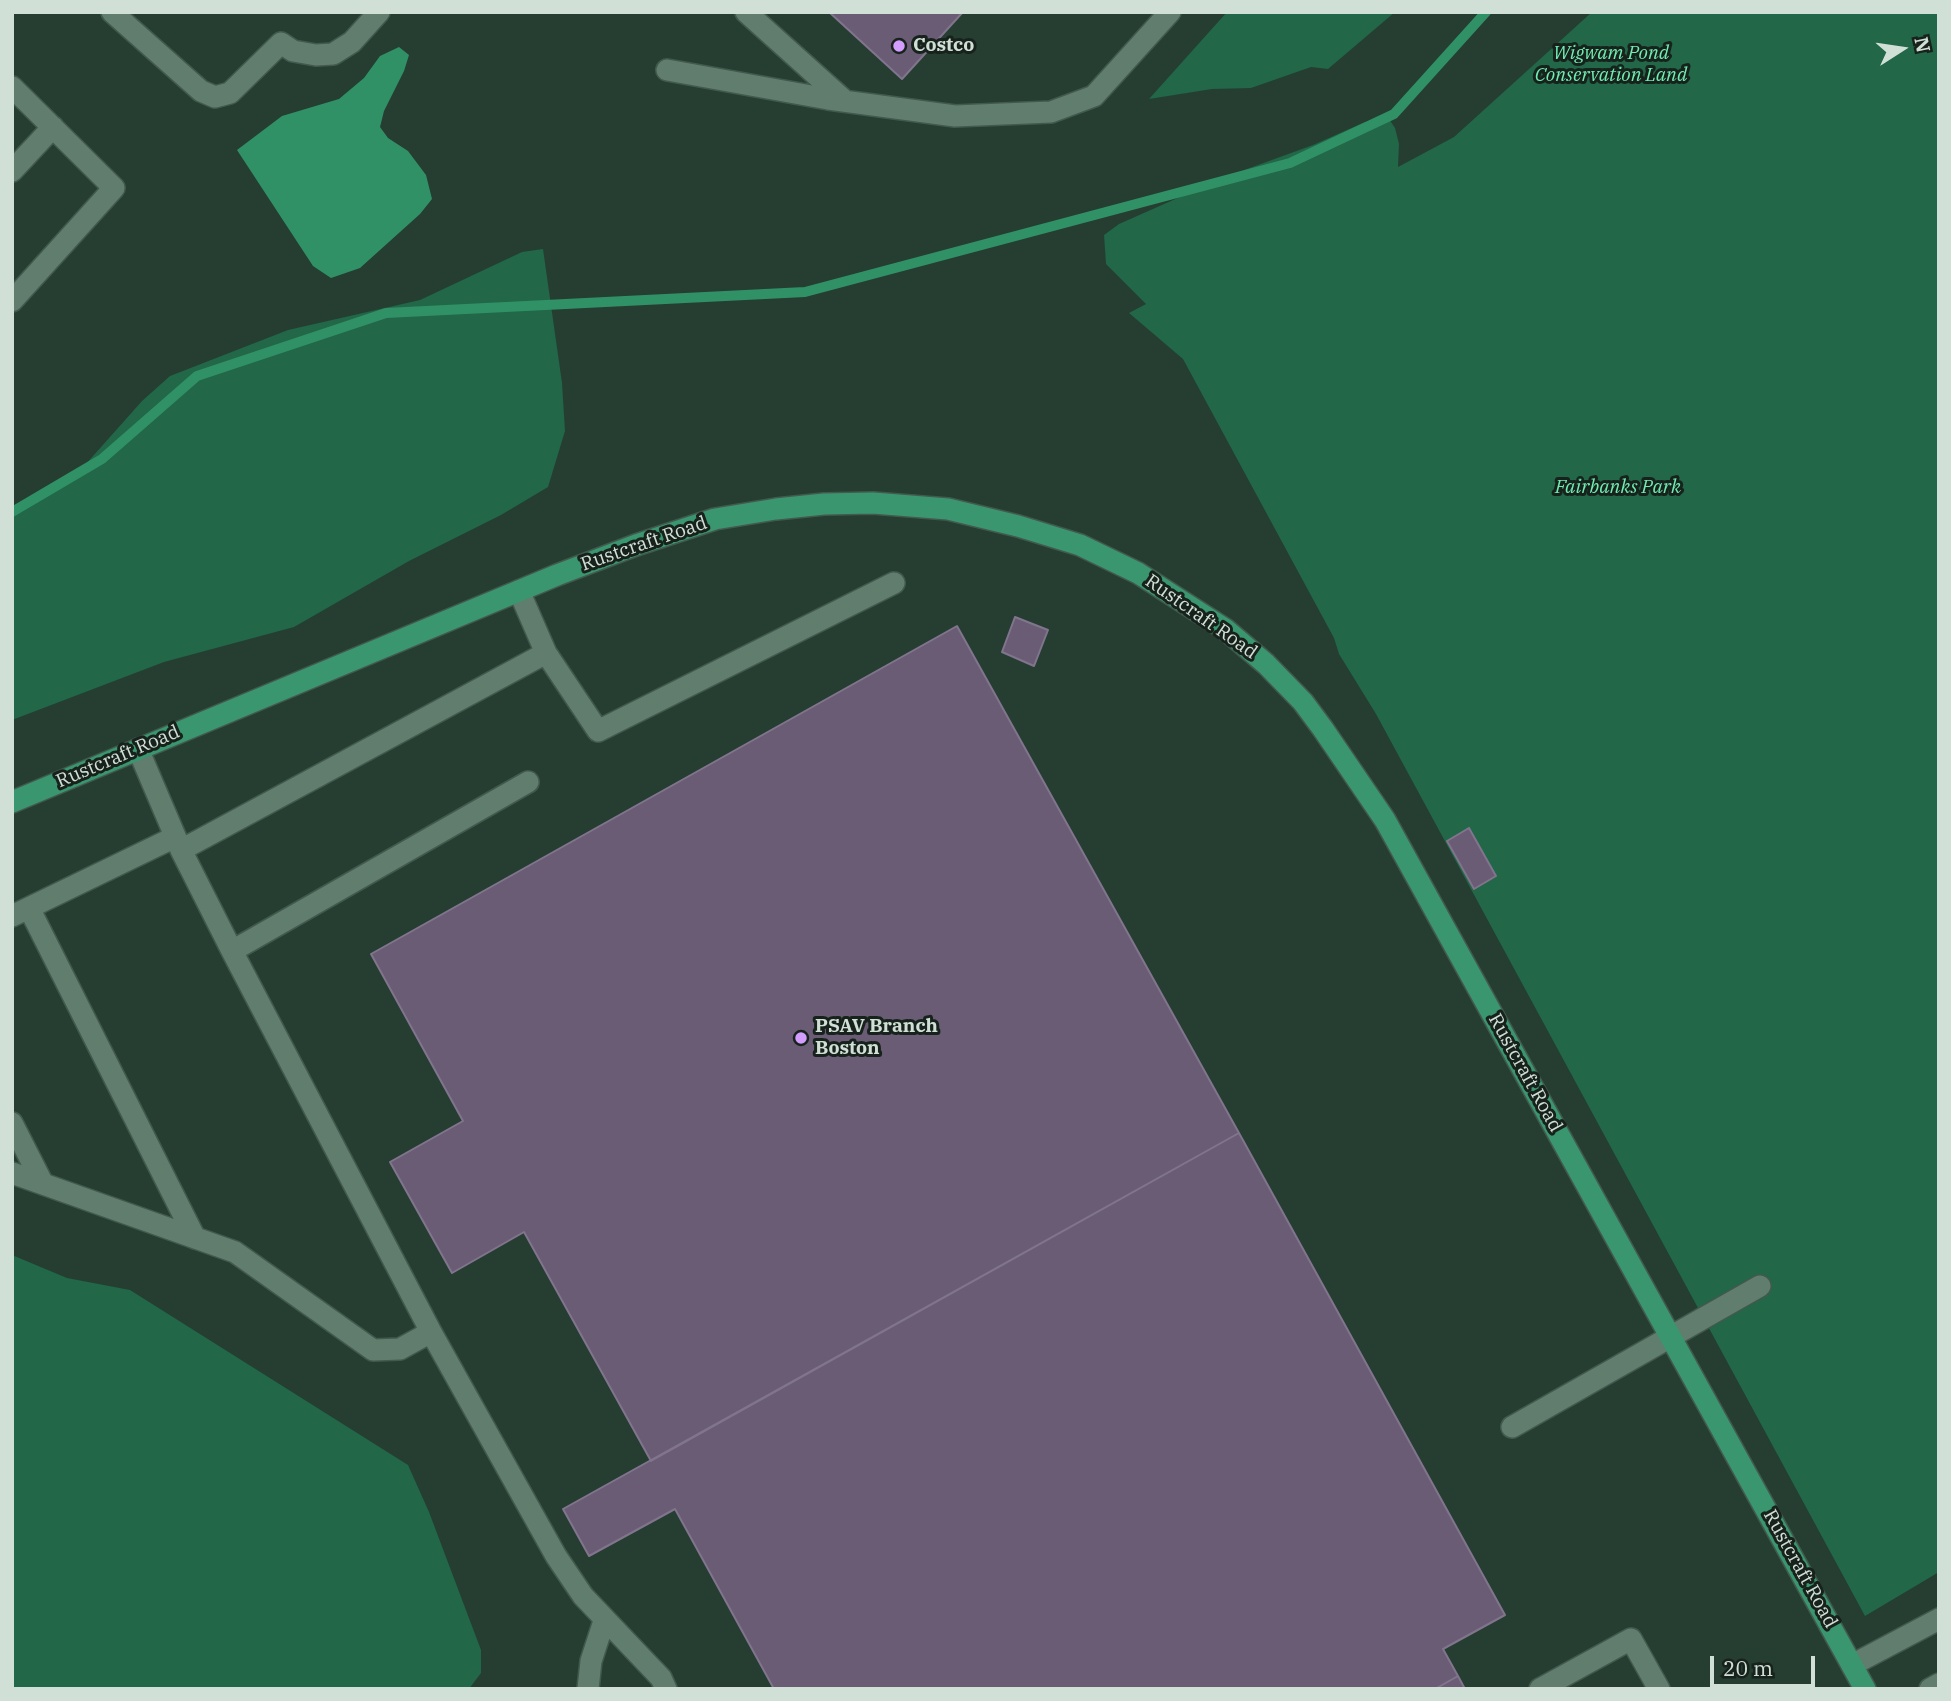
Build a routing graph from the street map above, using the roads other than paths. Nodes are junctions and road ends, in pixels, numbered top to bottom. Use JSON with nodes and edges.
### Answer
{"nodes":[{"id":1,"x":112,"y":12,"type":"edge"},
{"id":2,"x":379,"y":12,"type":"edge"},
{"id":3,"x":746,"y":12,"type":"edge"},
{"id":4,"x":1170,"y":12,"type":"edge"},
{"id":5,"x":667,"y":70,"type":"dead end"},
{"id":6,"x":12,"y":87,"type":"edge"},
{"id":7,"x":845,"y":101,"type":"junction"},
{"id":8,"x":53,"y":127,"type":"junction"},
{"id":9,"x":12,"y":171,"type":"edge"},
{"id":10,"x":12,"y":301,"type":"edge"},
{"id":11,"x":894,"y":583,"type":"dead end"},
{"id":12,"x":519,"y":591,"type":"junction"},
{"id":13,"x":546,"y":653,"type":"junction"},
{"id":14,"x":138,"y":749,"type":"junction"},
{"id":15,"x":528,"y":782,"type":"dead end"},
{"id":16,"x":12,"y":802,"type":"edge"},
{"id":17,"x":178,"y":843,"type":"junction"},
{"id":18,"x":21,"y":912,"type":"edge"},
{"id":19,"x":232,"y":951,"type":"junction"},
{"id":20,"x":12,"y":1123,"type":"edge"},
{"id":21,"x":12,"y":1173,"type":"edge"},
{"id":22,"x":43,"y":1184,"type":"junction"},
{"id":23,"x":195,"y":1238,"type":"junction"},
{"id":24,"x":1760,"y":1286,"type":"dead end"},
{"id":25,"x":431,"y":1332,"type":"junction"},
{"id":26,"x":1672,"y":1337,"type":"junction"},
{"id":27,"x":1512,"y":1427,"type":"dead end"},
{"id":28,"x":1939,"y":1619,"type":"edge"},
{"id":29,"x":604,"y":1620,"type":"junction"},
{"id":30,"x":1852,"y":1665,"type":"junction"},
{"id":31,"x":1939,"y":1684,"type":"edge"},
{"id":32,"x":588,"y":1689,"type":"edge"},
{"id":33,"x":666,"y":1689,"type":"edge"},
{"id":34,"x":1540,"y":1689,"type":"edge"},
{"id":35,"x":1659,"y":1689,"type":"edge"},
{"id":36,"x":1865,"y":1689,"type":"edge"},
{"id":37,"x":1930,"y":1689,"type":"edge"}],
"edges":[{"from":1,"to":2,"type":"street"},
{"from":3,"to":7,"type":"street"},
{"from":4,"to":7,"type":"street"},
{"from":5,"to":7,"type":"street"},
{"from":6,"to":8,"type":"street"},
{"from":8,"to":9,"type":"street"},
{"from":8,"to":10,"type":"street"},
{"from":11,"to":13,"type":"street"},
{"from":12,"to":13,"type":"street"},
{"from":12,"to":14,"type":"main road","name":"Rustcraft Road"},
{"from":12,"to":26,"type":"main road","name":"Rustcraft Road"},
{"from":13,"to":17,"type":"street"},
{"from":14,"to":16,"type":"main road","name":"Rustcraft Road"},
{"from":14,"to":17,"type":"street"},
{"from":15,"to":19,"type":"street"},
{"from":17,"to":18,"type":"street"},
{"from":17,"to":19,"type":"street"},
{"from":18,"to":23,"type":"street"},
{"from":19,"to":25,"type":"street"},
{"from":20,"to":22,"type":"street"},
{"from":21,"to":22,"type":"street"},
{"from":22,"to":23,"type":"street"},
{"from":23,"to":25,"type":"street"},
{"from":24,"to":26,"type":"street"},
{"from":25,"to":29,"type":"street"},
{"from":26,"to":27,"type":"street"},
{"from":26,"to":30,"type":"main road","name":"Rustcraft Road"},
{"from":28,"to":30,"type":"street"},
{"from":29,"to":32,"type":"street"},
{"from":29,"to":33,"type":"street"},
{"from":30,"to":36,"type":"main road","name":"Rustcraft Road"},
{"from":31,"to":37,"type":"street"},
{"from":34,"to":35,"type":"street"}]}
